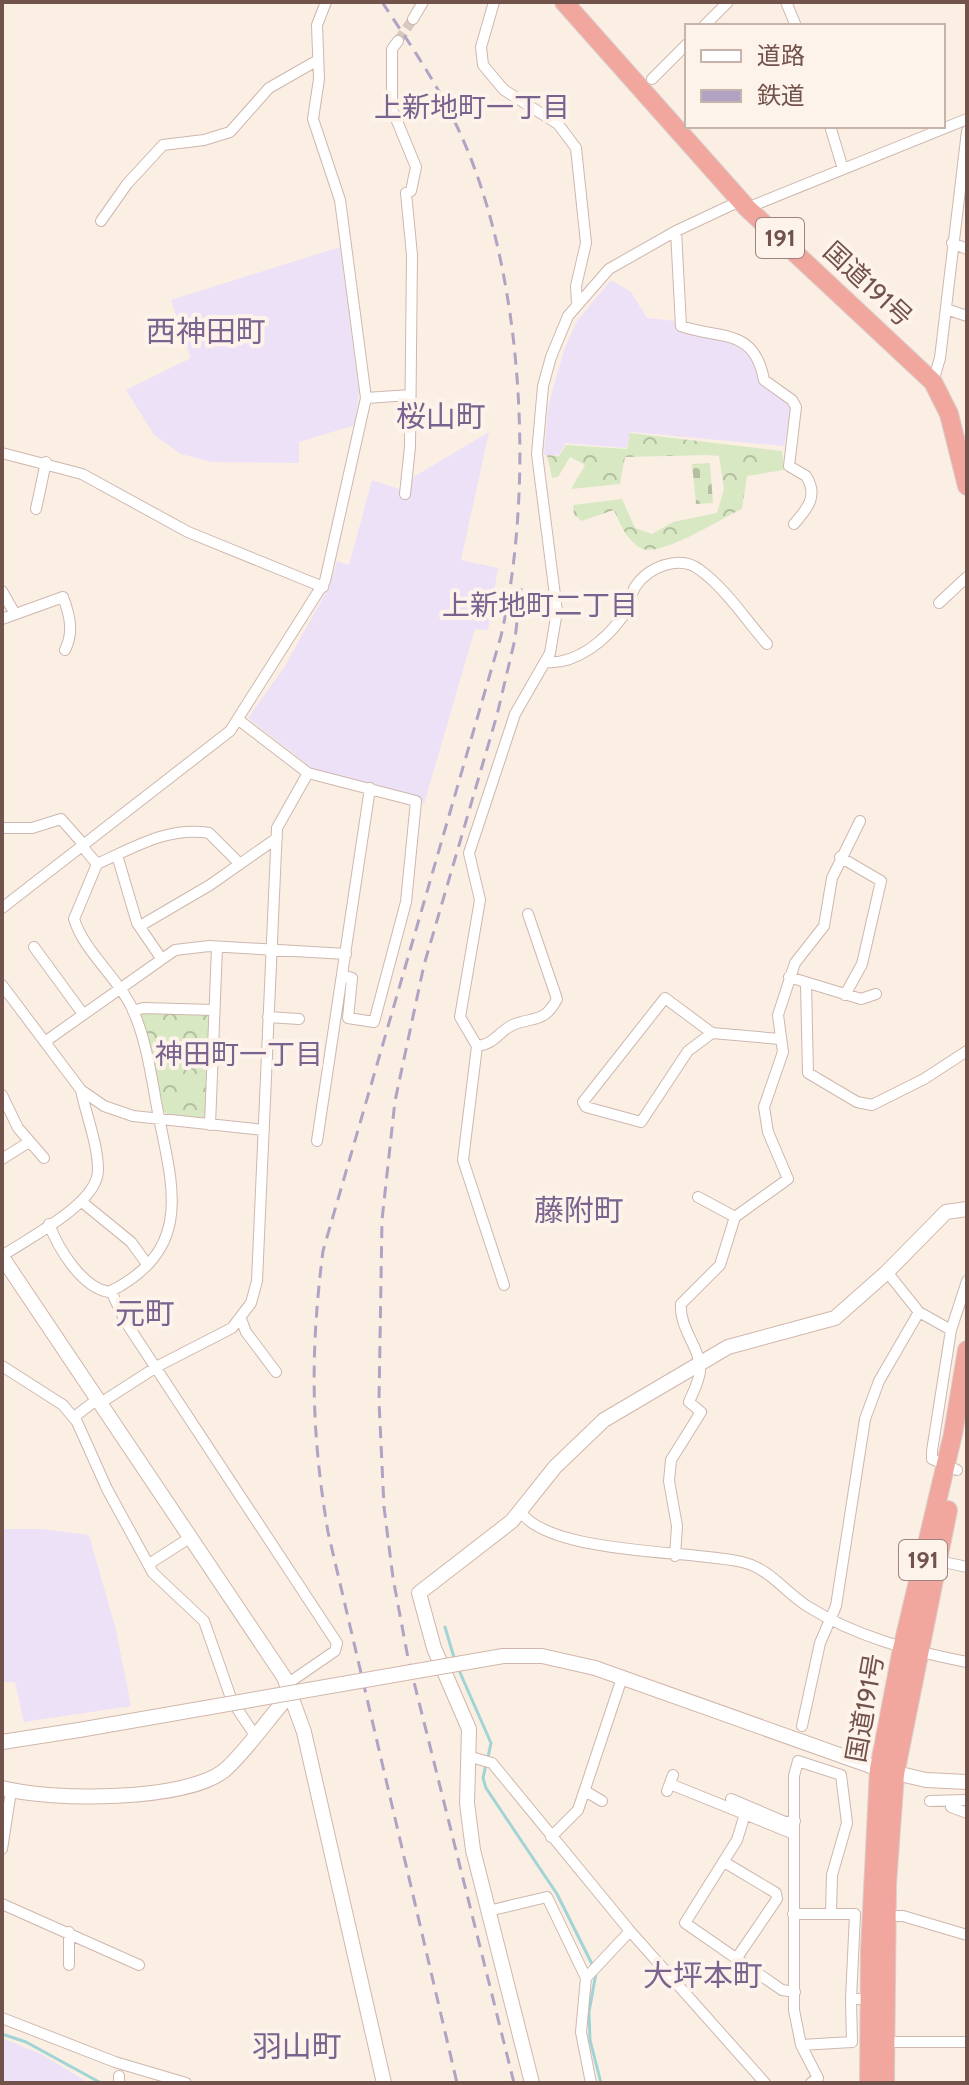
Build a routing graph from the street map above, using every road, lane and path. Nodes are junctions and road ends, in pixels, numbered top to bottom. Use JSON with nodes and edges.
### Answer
{"nodes":[{"id":1,"x":326,"y":2,"type":"edge"},
{"id":2,"x":423,"y":2,"type":"edge"},
{"id":3,"x":494,"y":2,"type":"edge"},
{"id":4,"x":564,"y":2,"type":"edge"},
{"id":5,"x":728,"y":2,"type":"edge"},
{"id":6,"x":786,"y":2,"type":"edge"},
{"id":7,"x":413,"y":19,"type":"tunnel mouth"},
{"id":8,"x":706,"y":24,"type":"edge"},
{"id":9,"x":795,"y":24,"type":"edge"},
{"id":10,"x":398,"y":41,"type":"tunnel mouth"},
{"id":11,"x":685,"y":46,"type":"edge"},
{"id":12,"x":318,"y":60,"type":"junction"},
{"id":13,"x":652,"y":79,"type":"dead end"},
{"id":14,"x":967,"y":119,"type":"edge"},
{"id":15,"x":831,"y":128,"type":"edge"},
{"id":16,"x":945,"y":128,"type":"edge"},
{"id":17,"x":945,"y":128,"type":"edge"},
{"id":18,"x":967,"y":131,"type":"edge"},
{"id":19,"x":843,"y":169,"type":"junction"},
{"id":20,"x":744,"y":204,"type":"junction"},
{"id":21,"x":101,"y":221,"type":"dead end"},
{"id":22,"x":676,"y":231,"type":"junction"},
{"id":23,"x":952,"y":243,"type":"junction"},
{"id":24,"x":967,"y":249,"type":"edge"},
{"id":25,"x":577,"y":302,"type":"junction"},
{"id":26,"x":946,"y":309,"type":"junction"},
{"id":27,"x":967,"y":316,"type":"edge"},
{"id":28,"x":933,"y":382,"type":"junction"},
{"id":29,"x":410,"y":395,"type":"junction"},
{"id":30,"x":366,"y":398,"type":"junction"},
{"id":31,"x":2,"y":453,"type":"edge"},
{"id":32,"x":46,"y":462,"type":"junction"},
{"id":33,"x":967,"y":486,"type":"edge"},
{"id":34,"x":405,"y":494,"type":"dead end"},
{"id":35,"x":36,"y":509,"type":"dead end"},
{"id":36,"x":794,"y":524,"type":"dead end"},
{"id":37,"x":967,"y":577,"type":"edge"},
{"id":38,"x":323,"y":587,"type":"junction"},
{"id":39,"x":2,"y":591,"type":"edge"},
{"id":40,"x":939,"y":603,"type":"dead end"},
{"id":41,"x":15,"y":614,"type":"junction"},
{"id":42,"x":2,"y":619,"type":"edge"},
{"id":43,"x":767,"y":644,"type":"dead end"},
{"id":44,"x":65,"y":650,"type":"dead end"},
{"id":45,"x":546,"y":662,"type":"junction"},
{"id":46,"x":240,"y":721,"type":"junction"},
{"id":47,"x":308,"y":773,"type":"junction"},
{"id":48,"x":370,"y":788,"type":"junction"},
{"id":49,"x":860,"y":821,"type":"dead end"},
{"id":50,"x":2,"y":828,"type":"edge"},
{"id":51,"x":277,"y":838,"type":"junction"},
{"id":52,"x":83,"y":846,"type":"junction"},
{"id":53,"x":117,"y":855,"type":"junction"},
{"id":54,"x":840,"y":857,"type":"junction"},
{"id":55,"x":97,"y":864,"type":"junction"},
{"id":56,"x":240,"y":864,"type":"junction"},
{"id":57,"x":2,"y":908,"type":"edge"},
{"id":58,"x":528,"y":914,"type":"dead end"},
{"id":59,"x":140,"y":926,"type":"junction"},
{"id":60,"x":34,"y":947,"type":"dead end"},
{"id":61,"x":217,"y":947,"type":"junction"},
{"id":62,"x":271,"y":950,"type":"junction"},
{"id":63,"x":346,"y":954,"type":"junction"},
{"id":64,"x":161,"y":958,"type":"junction"},
{"id":65,"x":342,"y":975,"type":"junction"},
{"id":66,"x":789,"y":977,"type":"junction"},
{"id":67,"x":806,"y":983,"type":"junction"},
{"id":68,"x":2,"y":985,"type":"edge"},
{"id":69,"x":119,"y":987,"type":"junction"},
{"id":70,"x":876,"y":994,"type":"dead end"},
{"id":71,"x":845,"y":995,"type":"junction"},
{"id":72,"x":214,"y":1010,"type":"junction"},
{"id":73,"x":133,"y":1011,"type":"junction"},
{"id":74,"x":83,"y":1014,"type":"junction"},
{"id":75,"x":268,"y":1017,"type":"junction"},
{"id":76,"x":299,"y":1019,"type":"dead end"},
{"id":77,"x":712,"y":1033,"type":"junction"},
{"id":78,"x":780,"y":1039,"type":"junction"},
{"id":79,"x":46,"y":1041,"type":"junction"},
{"id":80,"x":477,"y":1046,"type":"junction"},
{"id":81,"x":967,"y":1051,"type":"edge"},
{"id":82,"x":81,"y":1090,"type":"junction"},
{"id":83,"x":2,"y":1095,"type":"edge"},
{"id":84,"x":159,"y":1119,"type":"junction"},
{"id":85,"x":210,"y":1125,"type":"junction"},
{"id":86,"x":264,"y":1130,"type":"junction"},
{"id":87,"x":317,"y":1141,"type":"dead end"},
{"id":88,"x":29,"y":1142,"type":"junction"},
{"id":89,"x":44,"y":1158,"type":"dead end"},
{"id":90,"x":2,"y":1159,"type":"edge"},
{"id":91,"x":698,"y":1197,"type":"dead end"},
{"id":92,"x":82,"y":1202,"type":"junction"},
{"id":93,"x":967,"y":1209,"type":"edge"},
{"id":94,"x":735,"y":1217,"type":"junction"},
{"id":95,"x":49,"y":1224,"type":"junction"},
{"id":96,"x":2,"y":1256,"type":"edge"},
{"id":97,"x":147,"y":1264,"type":"junction"},
{"id":98,"x":887,"y":1272,"type":"junction"},
{"id":99,"x":967,"y":1281,"type":"edge"},
{"id":100,"x":504,"y":1285,"type":"dead end"},
{"id":101,"x":111,"y":1291,"type":"junction"},
{"id":102,"x":919,"y":1312,"type":"junction"},
{"id":103,"x":241,"y":1319,"type":"junction"},
{"id":104,"x":951,"y":1330,"type":"junction"},
{"id":105,"x":967,"y":1350,"type":"edge"},
{"id":106,"x":699,"y":1362,"type":"junction"},
{"id":107,"x":2,"y":1366,"type":"edge"},
{"id":108,"x":158,"y":1366,"type":"junction"},
{"id":109,"x":276,"y":1372,"type":"dead end"},
{"id":110,"x":100,"y":1400,"type":"junction"},
{"id":111,"x":74,"y":1417,"type":"junction"},
{"id":112,"x":967,"y":1422,"type":"edge"},
{"id":113,"x":951,"y":1468,"type":"junction"},
{"id":114,"x":520,"y":1511,"type":"junction"},
{"id":115,"x":191,"y":1537,"type":"junction"},
{"id":116,"x":675,"y":1556,"type":"junction"},
{"id":117,"x":930,"y":1559,"type":"junction"},
{"id":118,"x":149,"y":1564,"type":"junction"},
{"id":119,"x":967,"y":1567,"type":"edge"},
{"id":120,"x":832,"y":1618,"type":"junction"},
{"id":121,"x":909,"y":1650,"type":"junction"},
{"id":122,"x":967,"y":1662,"type":"edge"},
{"id":123,"x":622,"y":1678,"type":"junction"},
{"id":124,"x":289,"y":1688,"type":"junction"},
{"id":125,"x":802,"y":1726,"type":"dead end"},
{"id":126,"x":254,"y":1734,"type":"junction"},
{"id":127,"x":3,"y":1743,"type":"edge"},
{"id":128,"x":475,"y":1758,"type":"junction"},
{"id":129,"x":887,"y":1772,"type":"junction"},
{"id":130,"x":967,"y":1782,"type":"edge"},
{"id":131,"x":670,"y":1783,"type":"dead end"},
{"id":132,"x":7,"y":1789,"type":"edge"},
{"id":133,"x":585,"y":1791,"type":"junction"},
{"id":134,"x":731,"y":1799,"type":"dead end"},
{"id":135,"x":967,"y":1800,"type":"edge"},
{"id":136,"x":602,"y":1801,"type":"dead end"},
{"id":137,"x":967,"y":1810,"type":"edge"},
{"id":138,"x":745,"y":1814,"type":"junction"},
{"id":139,"x":795,"y":1821,"type":"junction"},
{"id":140,"x":794,"y":1834,"type":"junction"},
{"id":141,"x":551,"y":1837,"type":"junction"},
{"id":142,"x":2,"y":1849,"type":"edge"},
{"id":143,"x":724,"y":1862,"type":"junction"},
{"id":144,"x":2,"y":1904,"type":"edge"},
{"id":145,"x":488,"y":1911,"type":"junction"},
{"id":146,"x":831,"y":1913,"type":"junction"},
{"id":147,"x":793,"y":1914,"type":"junction"},
{"id":148,"x":886,"y":1916,"type":"junction"},
{"id":149,"x":630,"y":1931,"type":"junction"},
{"id":150,"x":69,"y":1932,"type":"junction"},
{"id":151,"x":967,"y":1935,"type":"edge"},
{"id":152,"x":736,"y":1959,"type":"junction"},
{"id":153,"x":69,"y":1965,"type":"dead end"},
{"id":154,"x":139,"y":1965,"type":"dead end"},
{"id":155,"x":588,"y":1975,"type":"junction"},
{"id":156,"x":795,"y":1992,"type":"junction"},
{"id":157,"x":860,"y":1999,"type":"junction"},
{"id":158,"x":2,"y":2018,"type":"edge"},
{"id":159,"x":885,"y":2042,"type":"junction"},
{"id":160,"x":967,"y":2042,"type":"edge"},
{"id":161,"x":801,"y":2045,"type":"junction"},
{"id":162,"x":186,"y":2083,"type":"edge"},
{"id":163,"x":384,"y":2083,"type":"edge"},
{"id":164,"x":532,"y":2083,"type":"edge"},
{"id":165,"x":591,"y":2083,"type":"edge"},
{"id":166,"x":765,"y":2083,"type":"edge"},
{"id":167,"x":811,"y":2083,"type":"edge"},
{"id":168,"x":869,"y":2083,"type":"edge"},
{"id":169,"x":885,"y":2083,"type":"edge"}],
"edges":[{"from":1,"to":12,"type":"street"},
{"from":2,"to":7,"type":"street"},
{"from":3,"to":25,"type":"street"},
{"from":4,"to":20,"type":"highway","name":"国道191号","number":"191"},
{"from":5,"to":8,"type":"street"},
{"from":6,"to":9,"type":"street"},
{"from":10,"to":29,"type":"street"},
{"from":11,"to":13,"type":"street"},
{"from":12,"to":21,"type":"street"},
{"from":12,"to":30,"type":"street"},
{"from":14,"to":16,"type":"street"},
{"from":15,"to":19,"type":"street"},
{"from":17,"to":19,"type":"street"},
{"from":18,"to":23,"type":"street"},
{"from":19,"to":20,"type":"street"},
{"from":20,"to":22,"type":"street"},
{"from":20,"to":28,"type":"highway","name":"国道191号","number":"191"},
{"from":22,"to":25,"type":"street"},
{"from":22,"to":36,"type":"street"},
{"from":23,"to":24,"type":"street"},
{"from":23,"to":26,"type":"street"},
{"from":25,"to":45,"type":"street"},
{"from":26,"to":27,"type":"street"},
{"from":26,"to":28,"type":"street"},
{"from":28,"to":33,"type":"highway","name":"国道191号","number":"191"},
{"from":29,"to":30,"type":"street"},
{"from":29,"to":34,"type":"street"},
{"from":30,"to":38,"type":"street"},
{"from":31,"to":32,"type":"street"},
{"from":32,"to":35,"type":"street"},
{"from":32,"to":38,"type":"street"},
{"from":37,"to":40,"type":"street"},
{"from":38,"to":46,"type":"street"},
{"from":39,"to":41,"type":"street"},
{"from":41,"to":42,"type":"street"},
{"from":41,"to":44,"type":"street"},
{"from":43,"to":45,"type":"street"},
{"from":45,"to":80,"type":"street"},
{"from":46,"to":47,"type":"street"},
{"from":46,"to":52,"type":"street"},
{"from":47,"to":48,"type":"street"},
{"from":47,"to":51,"type":"street"},
{"from":48,"to":63,"type":"street"},
{"from":48,"to":65,"type":"street"},
{"from":49,"to":54,"type":"street"},
{"from":50,"to":52,"type":"street"},
{"from":51,"to":56,"type":"street"},
{"from":51,"to":62,"type":"street"},
{"from":52,"to":55,"type":"street"},
{"from":52,"to":57,"type":"street"},
{"from":53,"to":55,"type":"street"},
{"from":53,"to":56,"type":"street"},
{"from":53,"to":59,"type":"street"},
{"from":54,"to":66,"type":"street"},
{"from":54,"to":71,"type":"street"},
{"from":55,"to":69,"type":"street"},
{"from":56,"to":59,"type":"street"},
{"from":58,"to":80,"type":"street"},
{"from":59,"to":64,"type":"street"},
{"from":60,"to":74,"type":"street"},
{"from":61,"to":62,"type":"street"},
{"from":61,"to":64,"type":"street"},
{"from":61,"to":72,"type":"street"},
{"from":62,"to":63,"type":"street"},
{"from":62,"to":75,"type":"street"},
{"from":63,"to":65,"type":"street"},
{"from":64,"to":69,"type":"street"},
{"from":65,"to":87,"type":"street"},
{"from":66,"to":67,"type":"street"},
{"from":66,"to":78,"type":"street"},
{"from":67,"to":71,"type":"street"},
{"from":67,"to":81,"type":"street"},
{"from":68,"to":79,"type":"street"},
{"from":69,"to":73,"type":"street"},
{"from":69,"to":74,"type":"street"},
{"from":70,"to":71,"type":"street"},
{"from":72,"to":73,"type":"street"},
{"from":72,"to":85,"type":"street"},
{"from":73,"to":84,"type":"street"},
{"from":74,"to":79,"type":"street"},
{"from":75,"to":76,"type":"street"},
{"from":75,"to":86,"type":"street"},
{"from":77,"to":77,"type":"street"},
{"from":77,"to":78,"type":"street"},
{"from":78,"to":94,"type":"street"},
{"from":79,"to":82,"type":"street"},
{"from":80,"to":100,"type":"street"},
{"from":82,"to":84,"type":"street"},
{"from":82,"to":92,"type":"street"},
{"from":83,"to":88,"type":"street"},
{"from":84,"to":85,"type":"street"},
{"from":84,"to":97,"type":"street"},
{"from":85,"to":86,"type":"street"},
{"from":86,"to":103,"type":"street"},
{"from":88,"to":89,"type":"street"},
{"from":88,"to":90,"type":"street"},
{"from":91,"to":94,"type":"street"},
{"from":92,"to":95,"type":"street"},
{"from":92,"to":97,"type":"street"},
{"from":93,"to":98,"type":"street"},
{"from":94,"to":106,"type":"street"},
{"from":95,"to":96,"type":"street"},
{"from":95,"to":101,"type":"street"},
{"from":96,"to":110,"type":"street"},
{"from":97,"to":101,"type":"street"},
{"from":98,"to":102,"type":"street"},
{"from":98,"to":106,"type":"street"},
{"from":99,"to":104,"type":"street"},
{"from":101,"to":108,"type":"street"},
{"from":102,"to":104,"type":"street"},
{"from":102,"to":120,"type":"street"},
{"from":103,"to":108,"type":"street"},
{"from":103,"to":109,"type":"street"},
{"from":104,"to":113,"type":"street"},
{"from":105,"to":113,"type":"highway","name":"国道191号","number":"191"},
{"from":106,"to":114,"type":"street"},
{"from":106,"to":116,"type":"street"},
{"from":107,"to":111,"type":"street"},
{"from":108,"to":110,"type":"street"},
{"from":108,"to":124,"type":"street"},
{"from":110,"to":111,"type":"street"},
{"from":110,"to":115,"type":"street"},
{"from":111,"to":118,"type":"street"},
{"from":112,"to":113,"type":"highway","name":"国道191号","number":"191"},
{"from":113,"to":117,"type":"highway","name":"国道191号","number":"191"},
{"from":114,"to":116,"type":"street"},
{"from":114,"to":128,"type":"street"},
{"from":115,"to":118,"type":"street"},
{"from":115,"to":124,"type":"street"},
{"from":116,"to":120,"type":"street"},
{"from":117,"to":119,"type":"street"},
{"from":117,"to":121,"type":"highway","name":"国道191号","number":"191"},
{"from":118,"to":126,"type":"street"},
{"from":120,"to":121,"type":"street"},
{"from":120,"to":125,"type":"street"},
{"from":121,"to":122,"type":"street"},
{"from":121,"to":129,"type":"highway","name":"国道191号","number":"191"},
{"from":123,"to":127,"type":"street","bridge":true},
{"from":123,"to":129,"type":"street"},
{"from":123,"to":133,"type":"street"},
{"from":124,"to":126,"type":"street"},
{"from":124,"to":163,"type":"street"},
{"from":126,"to":132,"type":"street"},
{"from":128,"to":141,"type":"street"},
{"from":128,"to":145,"type":"street"},
{"from":129,"to":130,"type":"street"},
{"from":129,"to":148,"type":"highway","name":"国道191号","number":"191"},
{"from":129,"to":157,"type":"highway","name":"国道191号","number":"191"},
{"from":131,"to":138,"type":"street"},
{"from":132,"to":142,"type":"street"},
{"from":133,"to":136,"type":"street"},
{"from":133,"to":141,"type":"street"},
{"from":134,"to":139,"type":"street"},
{"from":135,"to":137,"type":"street"},
{"from":138,"to":140,"type":"street"},
{"from":138,"to":143,"type":"street"},
{"from":139,"to":140,"type":"street"},
{"from":139,"to":146,"type":"street"},
{"from":140,"to":147,"type":"street"},
{"from":141,"to":149,"type":"street"},
{"from":143,"to":152,"type":"street"},
{"from":143,"to":152,"type":"street"},
{"from":144,"to":150,"type":"street"},
{"from":145,"to":155,"type":"street"},
{"from":145,"to":164,"type":"street"},
{"from":146,"to":147,"type":"street"},
{"from":146,"to":157,"type":"street"},
{"from":147,"to":156,"type":"street"},
{"from":148,"to":151,"type":"street"},
{"from":148,"to":159,"type":"highway","name":"国道191号","number":"191"},
{"from":149,"to":155,"type":"street"},
{"from":149,"to":166,"type":"street"},
{"from":150,"to":153,"type":"street"},
{"from":150,"to":154,"type":"street"},
{"from":152,"to":156,"type":"street"},
{"from":155,"to":165,"type":"street"},
{"from":156,"to":161,"type":"street"},
{"from":157,"to":161,"type":"street"},
{"from":157,"to":168,"type":"highway","name":"国道191号","number":"191"},
{"from":158,"to":162,"type":"street"},
{"from":159,"to":160,"type":"street"},
{"from":159,"to":169,"type":"highway","name":"国道191号","number":"191"},
{"from":161,"to":167,"type":"street"}]}
